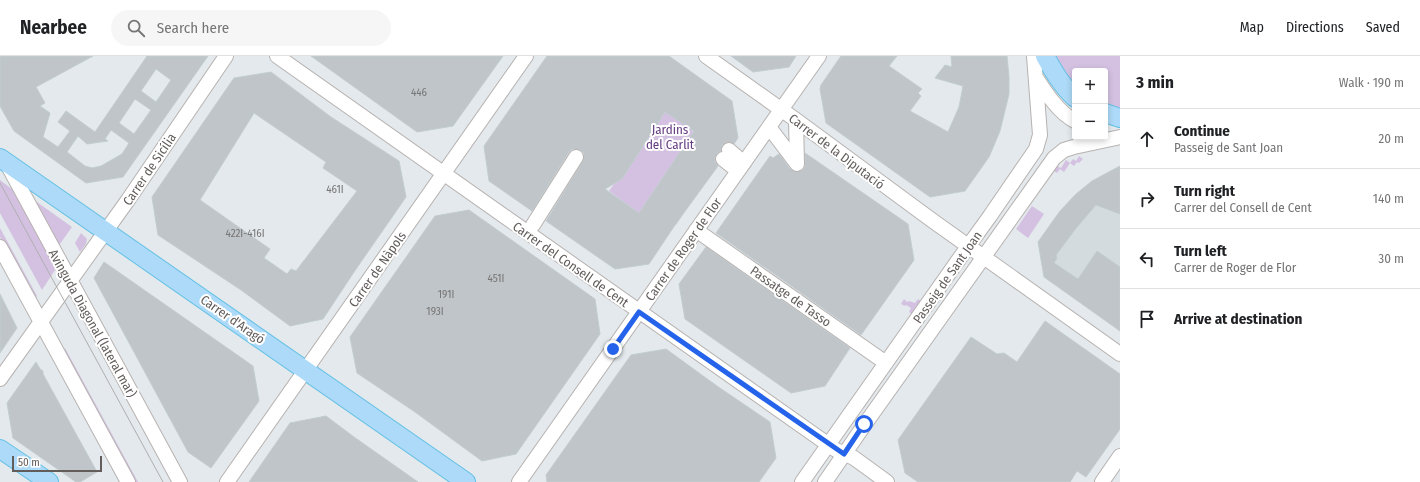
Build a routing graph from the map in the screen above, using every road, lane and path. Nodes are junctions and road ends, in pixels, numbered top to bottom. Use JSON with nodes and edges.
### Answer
{"nodes":[{"id":1,"x":226,"y":56,"type":"edge"},
{"id":2,"x":277,"y":56,"type":"edge"},
{"id":3,"x":526,"y":56,"type":"edge"},
{"id":4,"x":706,"y":56,"type":"edge"},
{"id":5,"x":819,"y":56,"type":"edge"},
{"id":6,"x":1030,"y":56,"type":"edge"},
{"id":7,"x":1034,"y":56,"type":"edge"},
{"id":8,"x":1045,"y":56,"type":"edge"},
{"id":9,"x":1036,"y":78,"type":"junction"},
{"id":10,"x":1072,"y":95,"type":"edge"},
{"id":11,"x":782,"y":109,"type":"junction"},
{"id":12,"x":1108,"y":114,"type":"edge"},
{"id":13,"x":1072,"y":118,"type":"edge"},
{"id":14,"x":1120,"y":118,"type":"edge"},
{"id":15,"x":796,"y":120,"type":"junction"},
{"id":16,"x":769,"y":128,"type":"junction"},
{"id":17,"x":1108,"y":134,"type":"edge"},
{"id":18,"x":1120,"y":137,"type":"edge"},
{"id":19,"x":726,"y":155,"type":"dead end"},
{"id":20,"x":2,"y":157,"type":"edge"},
{"id":21,"x":576,"y":157,"type":"dead end"},
{"id":22,"x":741,"y":167,"type":"junction"},
{"id":23,"x":444,"y":174,"type":"junction"},
{"id":24,"x":533,"y":225,"type":"dead end"},
{"id":25,"x":696,"y":230,"type":"junction"},
{"id":26,"x":106,"y":231,"type":"junction"},
{"id":27,"x":968,"y":246,"type":"junction"},
{"id":28,"x":0,"y":247,"type":"edge"},
{"id":29,"x":983,"y":257,"type":"junction"},
{"id":30,"x":70,"y":281,"type":"junction"},
{"id":31,"x":639,"y":312,"type":"junction"},
{"id":32,"x":38,"y":327,"type":"junction"},
{"id":33,"x":1120,"y":354,"type":"edge"},
{"id":34,"x":886,"y":363,"type":"junction"},
{"id":35,"x":306,"y":370,"type":"junction"},
{"id":36,"x":0,"y":379,"type":"edge"},
{"id":37,"x":828,"y":444,"type":"junction"},
{"id":38,"x":0,"y":449,"type":"edge"},
{"id":39,"x":844,"y":454,"type":"junction"},
{"id":40,"x":1120,"y":456,"type":"edge"},
{"id":41,"x":49,"y":482,"type":"edge"},
{"id":42,"x":128,"y":482,"type":"edge"},
{"id":43,"x":180,"y":482,"type":"edge"},
{"id":44,"x":227,"y":482,"type":"edge"},
{"id":45,"x":466,"y":482,"type":"edge"},
{"id":46,"x":519,"y":482,"type":"edge"},
{"id":47,"x":802,"y":482,"type":"edge"},
{"id":48,"x":825,"y":482,"type":"edge"},
{"id":49,"x":887,"y":482,"type":"edge"},
{"id":50,"x":1102,"y":482,"type":"edge"}],
"edges":[{"from":1,"to":26,"type":"street","name":"Carrer de Sicília"},
{"from":2,"to":23,"type":"street","name":"Carrer del Consell de Cent"},
{"from":3,"to":23,"type":"street","name":"Carrer de Nàpols"},
{"from":4,"to":11,"type":"street","name":"Carrer de la Diputació"},
{"from":5,"to":11,"type":"street","name":"Carrer de Roger de Flor"},
{"from":6,"to":9,"type":"street"},
{"from":7,"to":9,"type":"street","name":"Passeig de Sant Joan"},
{"from":8,"to":10,"type":"main road"},
{"from":9,"to":13,"type":"street"},
{"from":9,"to":27,"type":"street","name":"Passeig de Sant Joan"},
{"from":11,"to":15,"type":"street","name":"Carrer de la Diputació"},
{"from":11,"to":16,"type":"street","name":"Carrer de Roger de Flor"},
{"from":12,"to":14,"type":"main road"},
{"from":15,"to":16,"type":"street"},
{"from":15,"to":27,"type":"street","name":"Carrer de la Diputació"},
{"from":16,"to":22,"type":"street","name":"Carrer de Roger de Flor"},
{"from":17,"to":18,"type":"street"},
{"from":18,"to":29,"type":"street","name":"Passeig de Sant Joan"},
{"from":19,"to":22,"type":"street"},
{"from":20,"to":26,"type":"main road","name":"Carrer d'Aragó"},
{"from":20,"to":30,"type":"street","name":"Avinguda Diagonal (lateral mar)"},
{"from":21,"to":24,"type":"street"},
{"from":22,"to":25,"type":"street","name":"Carrer de Roger de Flor"},
{"from":23,"to":31,"type":"street","name":"Carrer del Consell de Cent"},
{"from":23,"to":35,"type":"street","name":"Carrer de Nàpols"},
{"from":25,"to":31,"type":"street","name":"Carrer de Roger de Flor"},
{"from":25,"to":34,"type":"street","name":"Passatge de Tasso"},
{"from":26,"to":30,"type":"street","name":"Carrer de Sicília"},
{"from":26,"to":35,"type":"main road","name":"Carrer d'Aragó"},
{"from":27,"to":29,"type":"street","name":"Carrer de la Diputació"},
{"from":27,"to":34,"type":"street","name":"Passeig de Sant Joan"},
{"from":28,"to":32,"type":"street"},
{"from":29,"to":33,"type":"street"},
{"from":29,"to":39,"type":"street","name":"Passeig de Sant Joan"},
{"from":30,"to":32,"type":"street","name":"Carrer de Sicília"},
{"from":30,"to":43,"type":"street","name":"Avinguda Diagonal (lateral mar)"},
{"from":31,"to":37,"type":"street","name":"Carrer del Consell de Cent"},
{"from":31,"to":46,"type":"street","name":"Carrer de Roger de Flor"},
{"from":32,"to":36,"type":"street"},
{"from":32,"to":42,"type":"street"},
{"from":34,"to":37,"type":"street","name":"Passeig de Sant Joan"},
{"from":35,"to":44,"type":"street","name":"Carrer de Nàpols"},
{"from":35,"to":45,"type":"main road","name":"Carrer d'Aragó"},
{"from":37,"to":39,"type":"street","name":"Carrer del Consell de Cent"},
{"from":37,"to":47,"type":"street","name":"Passeig de Sant Joan"},
{"from":38,"to":41,"type":"main road"},
{"from":39,"to":48,"type":"street","name":"Passeig de Sant Joan"},
{"from":39,"to":49,"type":"street","name":"Carrer del Consell de Cent"},
{"from":40,"to":50,"type":"street"}]}
